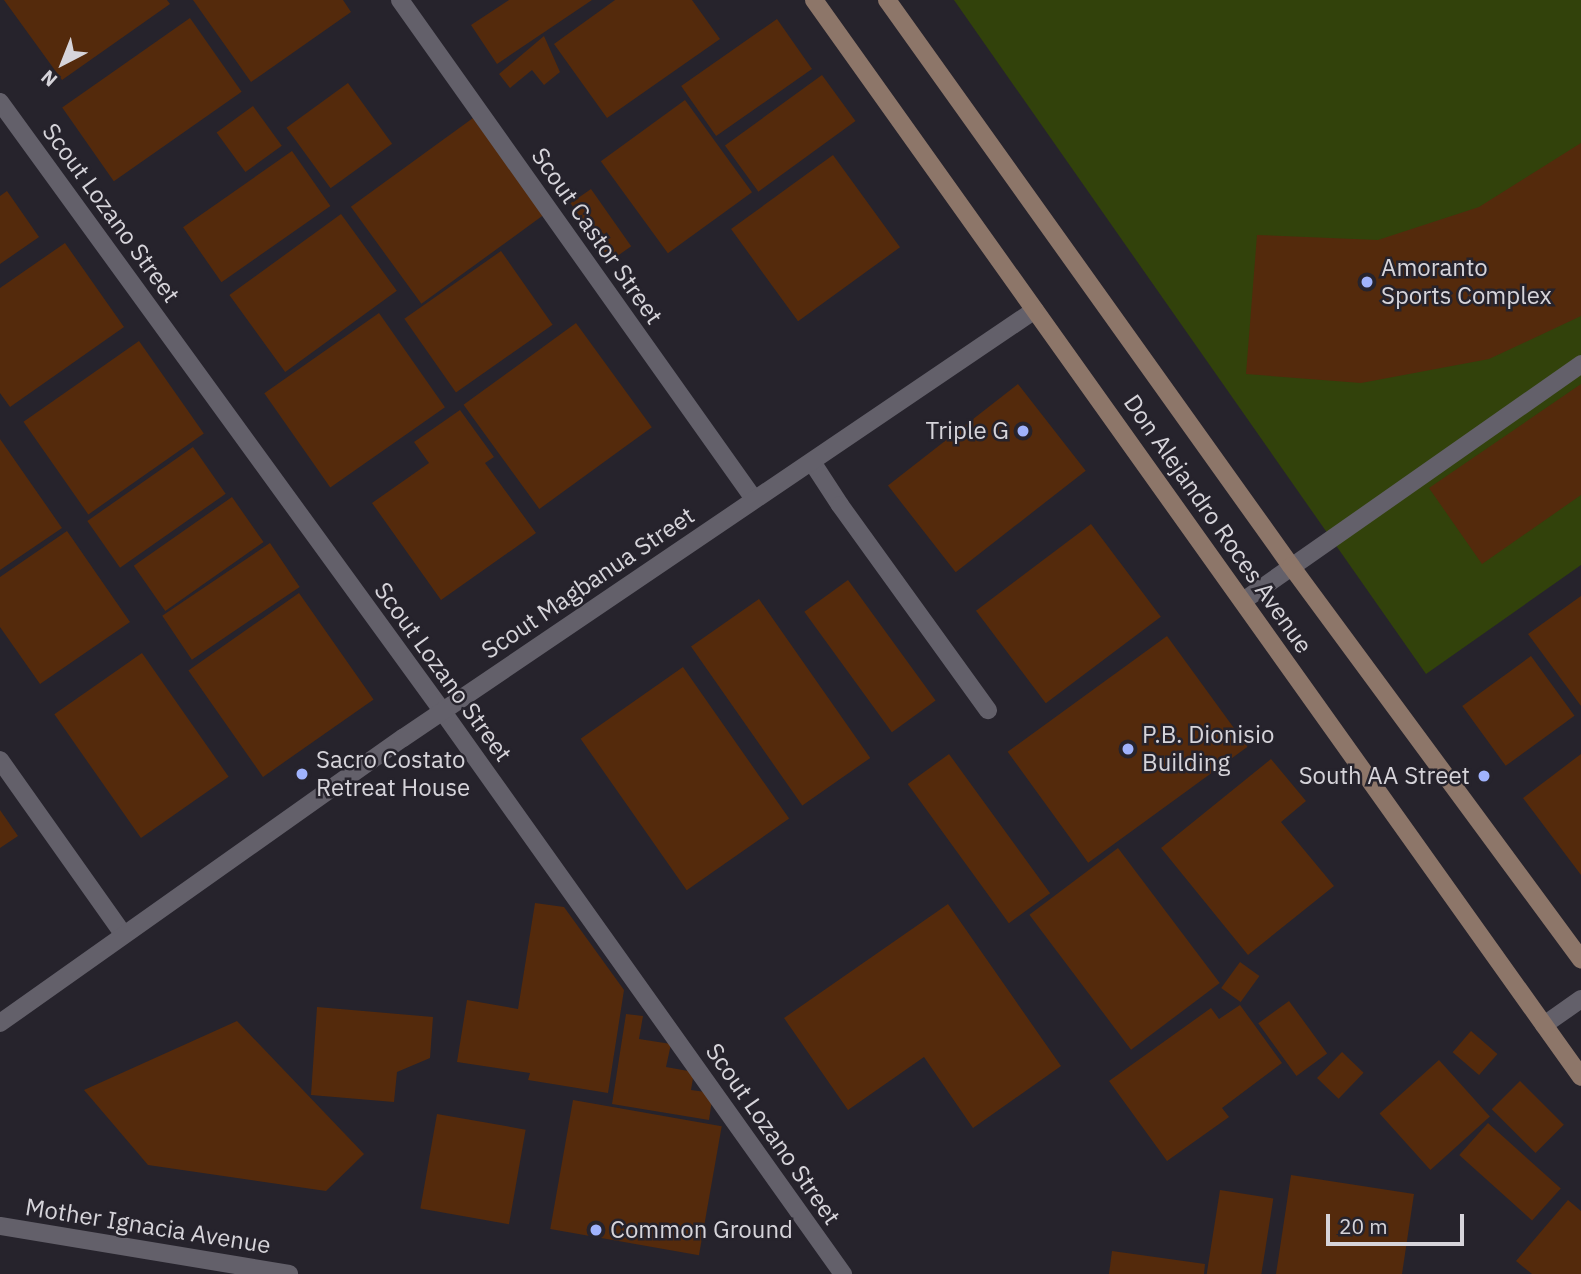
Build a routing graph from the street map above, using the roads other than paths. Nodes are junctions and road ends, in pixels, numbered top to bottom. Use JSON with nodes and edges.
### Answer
{"nodes":[{"id":1,"x":400,"y":0,"type":"edge"},
{"id":2,"x":814,"y":0,"type":"edge"},
{"id":3,"x":887,"y":0,"type":"edge"},
{"id":4,"x":0,"y":102,"type":"edge"},
{"id":5,"x":1035,"y":310,"type":"junction"},
{"id":6,"x":1581,"y":364,"type":"edge"},
{"id":7,"x":812,"y":462,"type":"junction"},
{"id":8,"x":754,"y":499,"type":"junction"},
{"id":9,"x":1291,"y":566,"type":"junction"},
{"id":10,"x":1242,"y":601,"type":"junction"},
{"id":11,"x":988,"y":710,"type":"dead end"},
{"id":12,"x":443,"y":712,"type":"junction"},
{"id":13,"x":0,"y":760,"type":"edge"},
{"id":14,"x":123,"y":934,"type":"junction"},
{"id":15,"x":1581,"y":960,"type":"edge"},
{"id":16,"x":1581,"y":999,"type":"edge"},
{"id":17,"x":0,"y":1023,"type":"edge"},
{"id":18,"x":1544,"y":1025,"type":"junction"},
{"id":19,"x":1581,"y":1077,"type":"edge"},
{"id":20,"x":0,"y":1226,"type":"edge"},
{"id":21,"x":289,"y":1274,"type":"edge"},
{"id":22,"x":843,"y":1274,"type":"edge"}],
"edges":[{"from":1,"to":8,"type":"street","name":"Scout Castor Street"},
{"from":2,"to":5,"type":"main road","name":"Don Alejandro Roces Avenue"},
{"from":3,"to":9,"type":"main road","name":"Don Alejandro Roces Avenue"},
{"from":4,"to":12,"type":"street","name":"Scout Lozano Street"},
{"from":5,"to":7,"type":"street","name":"Scout Magbanua Street"},
{"from":5,"to":10,"type":"main road","name":"Don Alejandro Roces Avenue"},
{"from":6,"to":9,"type":"street"},
{"from":7,"to":8,"type":"street","name":"Scout Magbanua Street"},
{"from":7,"to":11,"type":"street"},
{"from":8,"to":12,"type":"street","name":"Scout Magbanua Street"},
{"from":9,"to":10,"type":"street"},
{"from":9,"to":15,"type":"main road","name":"Don Alejandro Roces Avenue"},
{"from":10,"to":18,"type":"main road","name":"Don Alejandro Roces Avenue"},
{"from":12,"to":14,"type":"street","name":"Scout Magbanua Street"},
{"from":12,"to":22,"type":"street","name":"Scout Lozano Street"},
{"from":13,"to":14,"type":"street"},
{"from":14,"to":17,"type":"street","name":"Scout Magbanua Street"},
{"from":16,"to":18,"type":"street"},
{"from":18,"to":19,"type":"main road","name":"Don Alejandro Roces Avenue"},
{"from":20,"to":21,"type":"street","name":"Mother Ignacia Avenue"}]}
